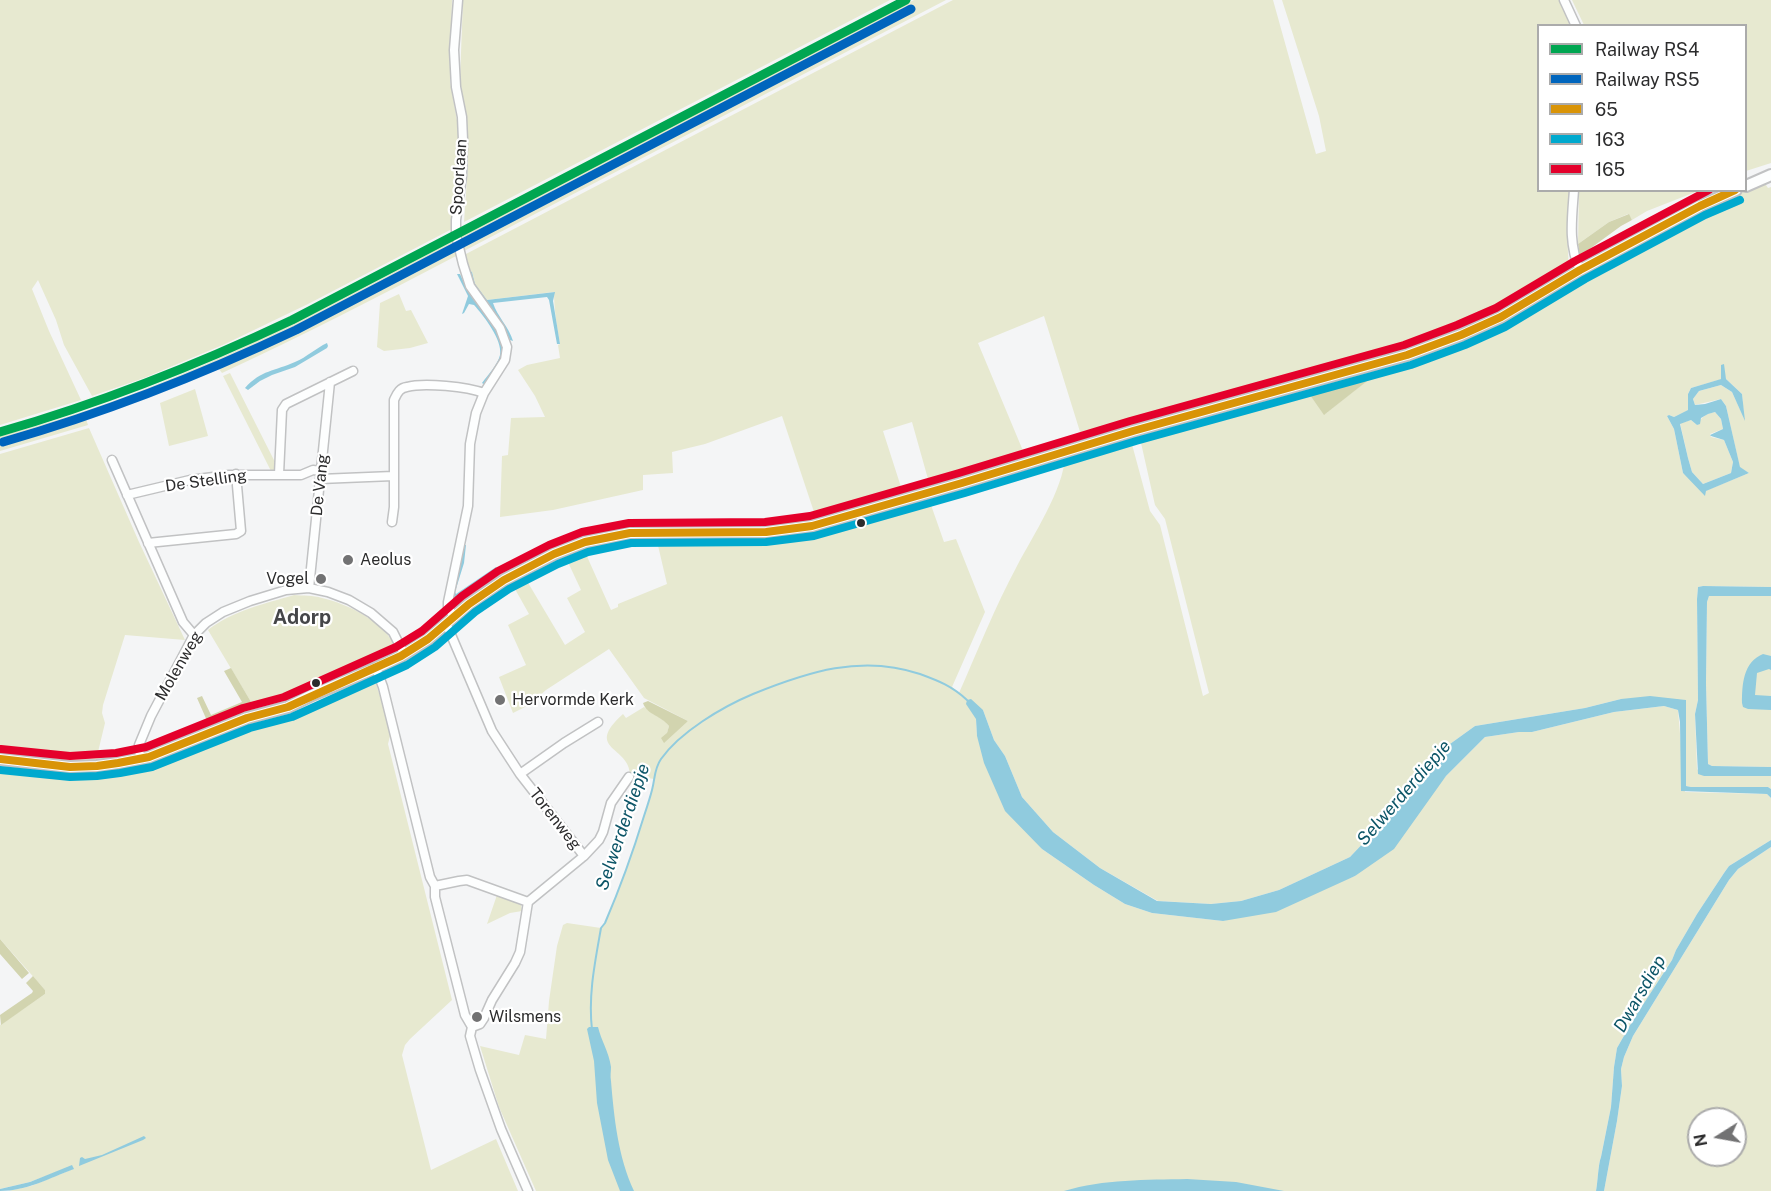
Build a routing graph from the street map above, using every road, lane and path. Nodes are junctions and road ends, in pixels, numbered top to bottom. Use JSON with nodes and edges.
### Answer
{"nodes":[{"id":1,"x":458,"y":0,"type":"edge"},
{"id":2,"x":1564,"y":0,"type":"edge"},
{"id":3,"x":1575,"y":24,"type":"edge"},
{"id":4,"x":1771,"y":175,"type":"edge"},
{"id":5,"x":1747,"y":186,"type":"edge"},
{"id":6,"x":1574,"y":192,"type":"edge"},
{"id":7,"x":1732,"y":192,"type":"edge"},
{"id":8,"x":1580,"y":270,"type":"junction"},
{"id":9,"x":353,"y":371,"type":"dead end"},
{"id":10,"x":330,"y":382,"type":"junction"},
{"id":11,"x":484,"y":393,"type":"junction"},
{"id":12,"x":112,"y":460,"type":"dead end"},
{"id":13,"x":236,"y":474,"type":"junction"},
{"id":14,"x":279,"y":474,"type":"junction"},
{"id":15,"x":321,"y":475,"type":"junction"},
{"id":16,"x":393,"y":476,"type":"junction"},
{"id":17,"x":127,"y":495,"type":"junction"},
{"id":18,"x":392,"y":522,"type":"dead end"},
{"id":19,"x":148,"y":543,"type":"junction"},
{"id":20,"x":309,"y":588,"type":"junction"},
{"id":21,"x":450,"y":620,"type":"junction"},
{"id":22,"x":194,"y":635,"type":"junction"},
{"id":23,"x":404,"y":654,"type":"junction"},
{"id":24,"x":376,"y":668,"type":"junction"},
{"id":25,"x":598,"y":722,"type":"dead end"},
{"id":26,"x":0,"y":759,"type":"edge"},
{"id":27,"x":140,"y":759,"type":"junction"},
{"id":28,"x":520,"y":774,"type":"junction"},
{"id":29,"x":628,"y":777,"type":"dead end"},
{"id":30,"x":584,"y":856,"type":"junction"},
{"id":31,"x":435,"y":886,"type":"junction"},
{"id":32,"x":528,"y":902,"type":"junction"},
{"id":33,"x":472,"y":1027,"type":"junction"},
{"id":34,"x":528,"y":1191,"type":"edge"}],
"edges":[{"from":1,"to":11,"type":"street","name":"Spoorlaan"},
{"from":2,"to":3,"type":"street"},
{"from":4,"to":5,"type":"main road"},
{"from":6,"to":8,"type":"street"},
{"from":7,"to":8,"type":"main road"},
{"from":8,"to":21,"type":"main road"},
{"from":9,"to":10,"type":"street"},
{"from":10,"to":14,"type":"street"},
{"from":10,"to":15,"type":"street","name":"De Vang"},
{"from":11,"to":16,"type":"street"},
{"from":11,"to":21,"type":"street","name":"Spoorlaan"},
{"from":12,"to":17,"type":"street"},
{"from":13,"to":14,"type":"street","name":"De Stelling"},
{"from":13,"to":17,"type":"street","name":"De Stelling"},
{"from":13,"to":19,"type":"street"},
{"from":14,"to":15,"type":"street","name":"De Stelling"},
{"from":15,"to":16,"type":"street","name":"De Stelling"},
{"from":15,"to":20,"type":"street","name":"De Vang"},
{"from":16,"to":18,"type":"street"},
{"from":17,"to":19,"type":"street"},
{"from":19,"to":22,"type":"street"},
{"from":20,"to":22,"type":"street","name":"Molenweg"},
{"from":20,"to":23,"type":"street","name":"Molenweg"},
{"from":21,"to":23,"type":"main road"},
{"from":21,"to":28,"type":"street","name":"Torenweg"},
{"from":22,"to":27,"type":"street","name":"Molenweg"},
{"from":23,"to":24,"type":"main road"},
{"from":24,"to":27,"type":"main road"},
{"from":24,"to":31,"type":"street"},
{"from":25,"to":28,"type":"street"},
{"from":26,"to":27,"type":"main road"},
{"from":28,"to":30,"type":"street","name":"Torenweg"},
{"from":29,"to":30,"type":"street"},
{"from":30,"to":32,"type":"street","name":"Torenweg"},
{"from":31,"to":32,"type":"street"},
{"from":31,"to":33,"type":"street"},
{"from":32,"to":33,"type":"street"},
{"from":33,"to":34,"type":"street"}]}
